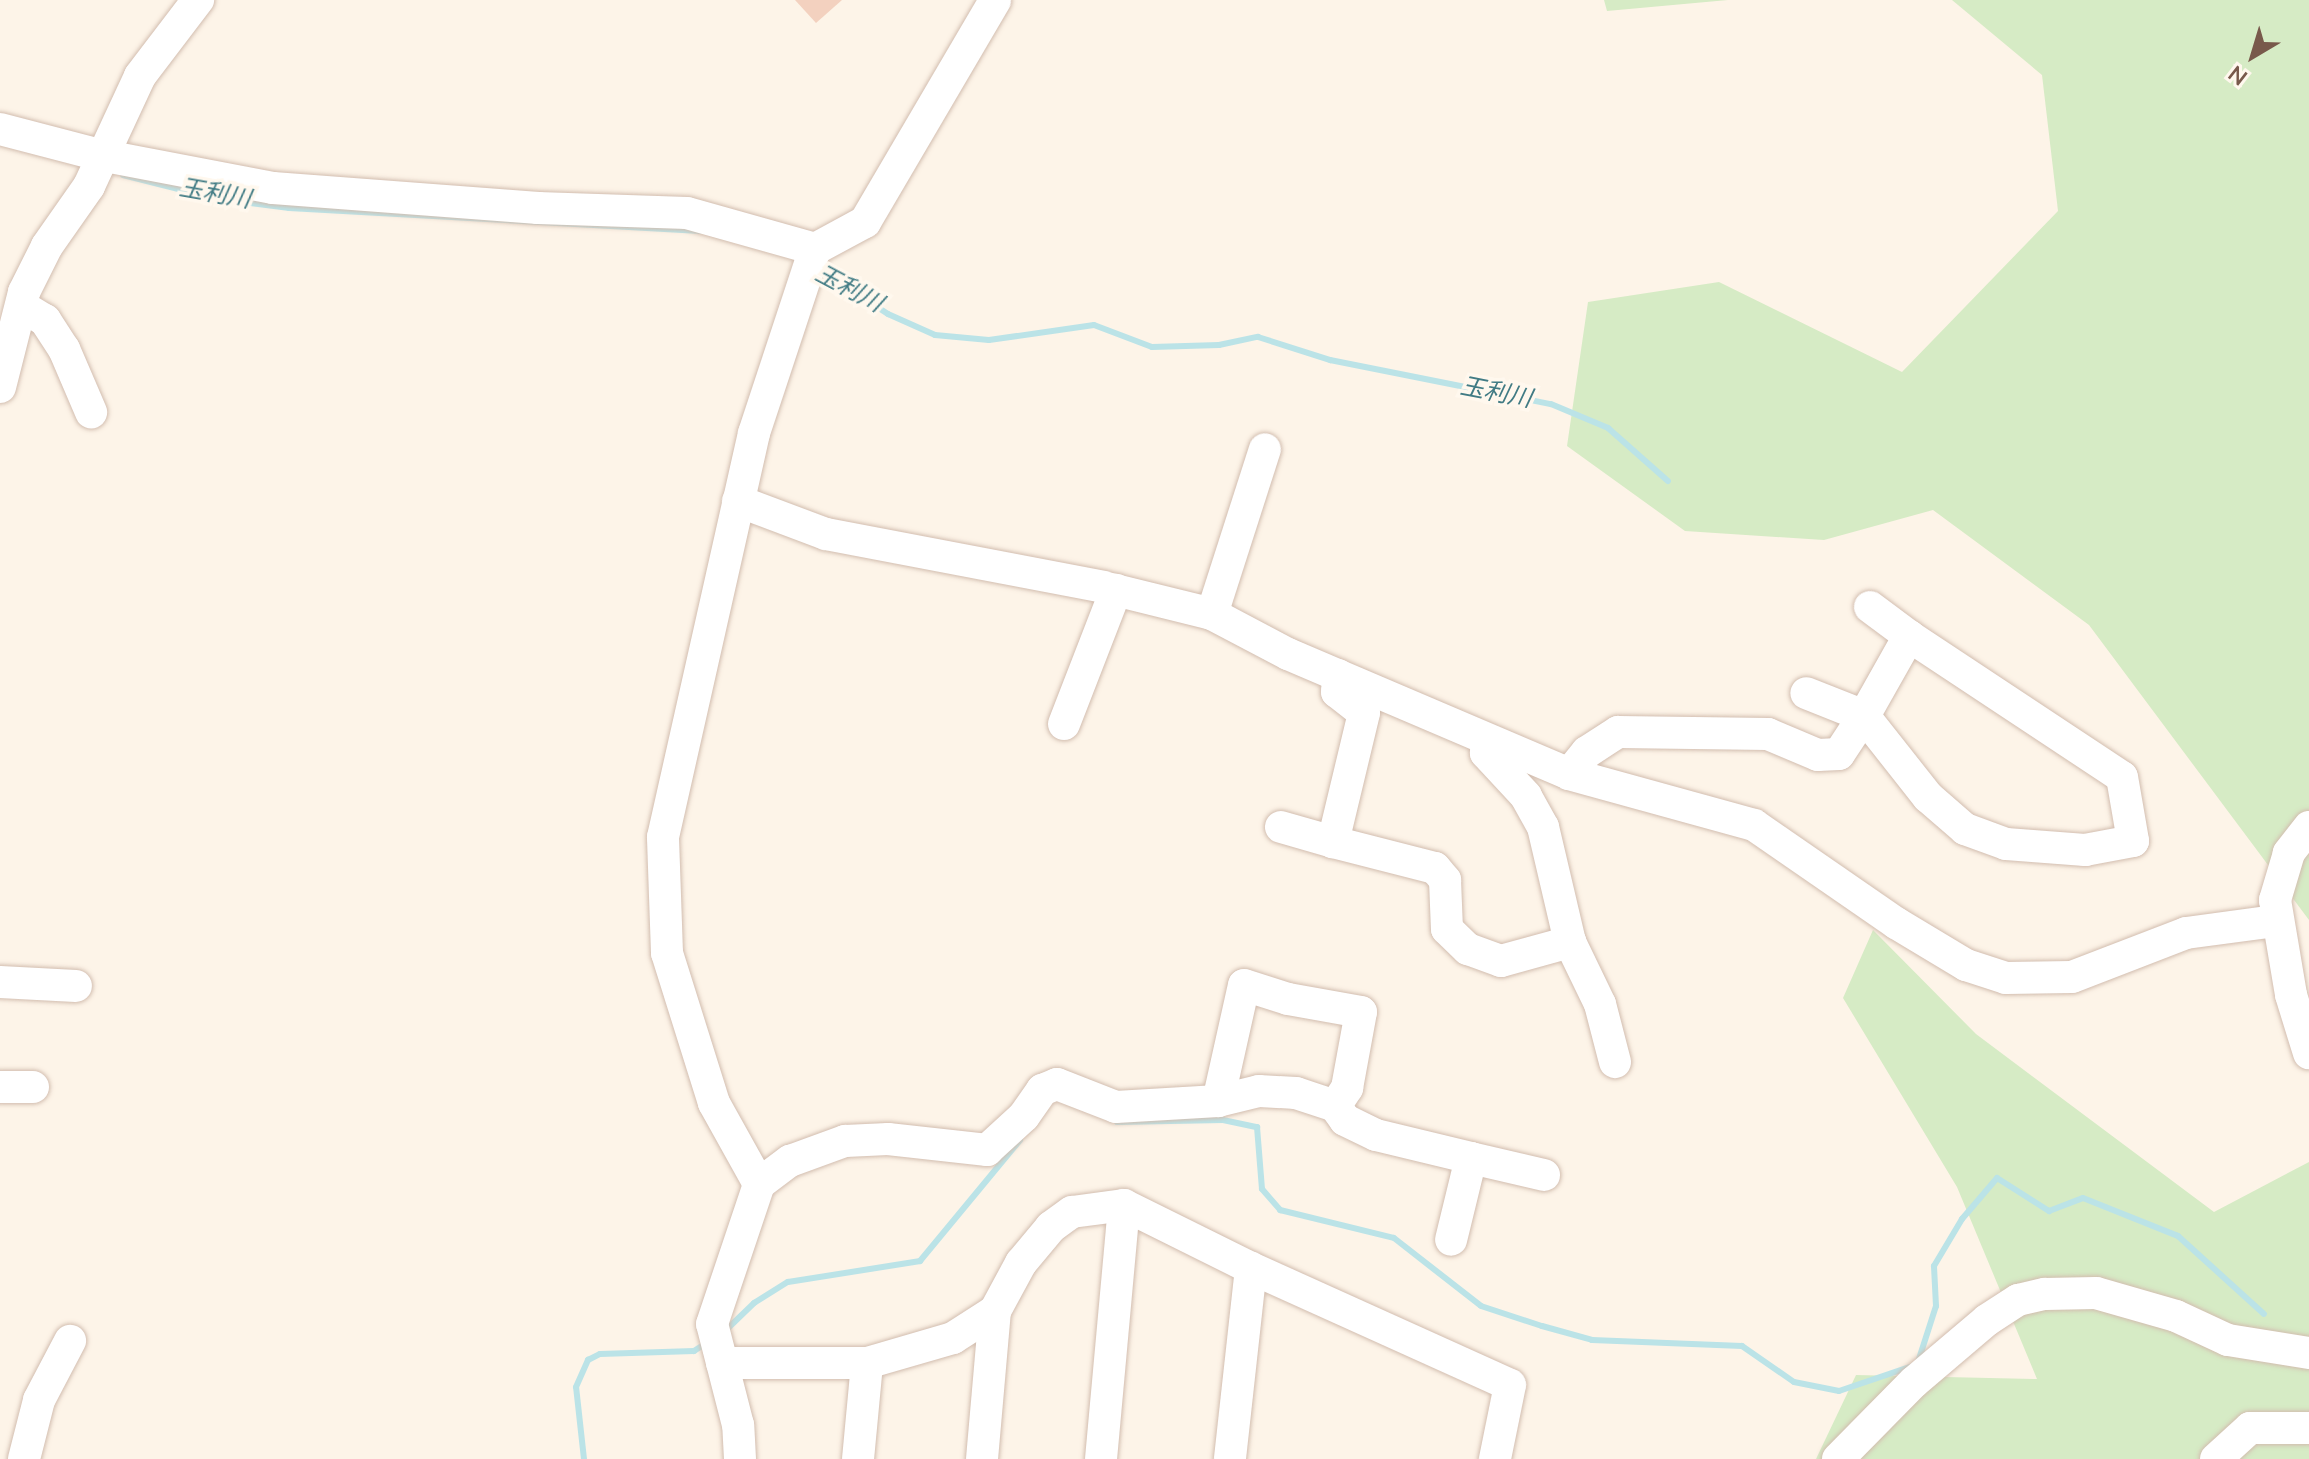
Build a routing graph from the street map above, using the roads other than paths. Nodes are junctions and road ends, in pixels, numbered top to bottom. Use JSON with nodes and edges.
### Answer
{"nodes":[{"id":1,"x":198,"y":0,"type":"edge"},
{"id":2,"x":995,"y":0,"type":"edge"},
{"id":3,"x":0,"y":129,"type":"edge"},
{"id":4,"x":100,"y":155,"type":"junction"},
{"id":5,"x":815,"y":249,"type":"junction"},
{"id":6,"x":16,"y":294,"type":"edge"},
{"id":7,"x":0,"y":387,"type":"edge"},
{"id":8,"x":91,"y":412,"type":"dead end"},
{"id":9,"x":1265,"y":449,"type":"dead end"},
{"id":10,"x":738,"y":501,"type":"junction"},
{"id":11,"x":1116,"y":590,"type":"junction"},
{"id":12,"x":1870,"y":607,"type":"dead end"},
{"id":13,"x":1212,"y":614,"type":"junction"},
{"id":14,"x":1909,"y":636,"type":"junction"},
{"id":15,"x":1338,"y":675,"type":"junction"},
{"id":16,"x":1806,"y":693,"type":"dead end"},
{"id":17,"x":1864,"y":716,"type":"junction"},
{"id":18,"x":1064,"y":724,"type":"dead end"},
{"id":19,"x":1487,"y":740,"type":"junction"},
{"id":20,"x":1569,"y":774,"type":"junction"},
{"id":21,"x":1281,"y":827,"type":"dead end"},
{"id":22,"x":2309,"y":827,"type":"edge"},
{"id":23,"x":1333,"y":842,"type":"junction"},
{"id":24,"x":2276,"y":921,"type":"junction"},
{"id":25,"x":1570,"y":942,"type":"junction"},
{"id":26,"x":0,"y":982,"type":"edge"},
{"id":27,"x":76,"y":986,"type":"dead end"},
{"id":28,"x":2309,"y":1053,"type":"edge"},
{"id":29,"x":1615,"y":1062,"type":"dead end"},
{"id":30,"x":0,"y":1087,"type":"edge"},
{"id":31,"x":33,"y":1087,"type":"dead end"},
{"id":32,"x":1218,"y":1101,"type":"junction"},
{"id":33,"x":1335,"y":1106,"type":"junction"},
{"id":34,"x":1471,"y":1158,"type":"junction"},
{"id":35,"x":1544,"y":1175,"type":"dead end"},
{"id":36,"x":759,"y":1184,"type":"junction"},
{"id":37,"x":1124,"y":1205,"type":"junction"},
{"id":38,"x":1451,"y":1240,"type":"dead end"},
{"id":39,"x":1251,"y":1268,"type":"junction"},
{"id":40,"x":995,"y":1311,"type":"junction"},
{"id":41,"x":70,"y":1341,"type":"dead end"},
{"id":42,"x":2309,"y":1353,"type":"edge"},
{"id":43,"x":722,"y":1363,"type":"junction"},
{"id":44,"x":867,"y":1363,"type":"junction"},
{"id":45,"x":2309,"y":1428,"type":"edge"},
{"id":46,"x":24,"y":1459,"type":"edge"},
{"id":47,"x":740,"y":1459,"type":"edge"},
{"id":48,"x":858,"y":1459,"type":"edge"},
{"id":49,"x":982,"y":1459,"type":"edge"},
{"id":50,"x":1101,"y":1459,"type":"edge"},
{"id":51,"x":1230,"y":1459,"type":"edge"},
{"id":52,"x":1495,"y":1459,"type":"edge"},
{"id":53,"x":1838,"y":1459,"type":"edge"},
{"id":54,"x":2216,"y":1459,"type":"edge"}],
"edges":[{"from":1,"to":4,"type":"street"},
{"from":2,"to":5,"type":"street"},
{"from":3,"to":4,"type":"street"},
{"from":4,"to":5,"type":"street"},
{"from":4,"to":6,"type":"street"},
{"from":5,"to":10,"type":"street"},
{"from":6,"to":7,"type":"street"},
{"from":6,"to":8,"type":"street"},
{"from":9,"to":13,"type":"street"},
{"from":10,"to":11,"type":"street"},
{"from":10,"to":36,"type":"street"},
{"from":11,"to":13,"type":"street"},
{"from":11,"to":18,"type":"street"},
{"from":12,"to":14,"type":"street"},
{"from":13,"to":15,"type":"street"},
{"from":14,"to":17,"type":"street"},
{"from":14,"to":17,"type":"street"},
{"from":15,"to":19,"type":"street"},
{"from":15,"to":23,"type":"street"},
{"from":16,"to":17,"type":"street"},
{"from":17,"to":20,"type":"street"},
{"from":19,"to":20,"type":"street"},
{"from":19,"to":25,"type":"street"},
{"from":20,"to":24,"type":"street"},
{"from":21,"to":23,"type":"street"},
{"from":22,"to":24,"type":"street"},
{"from":23,"to":25,"type":"street"},
{"from":24,"to":28,"type":"street"},
{"from":25,"to":29,"type":"street"},
{"from":26,"to":27,"type":"street"},
{"from":30,"to":31,"type":"street"},
{"from":32,"to":33,"type":"street"},
{"from":32,"to":33,"type":"street"},
{"from":32,"to":36,"type":"street"},
{"from":33,"to":34,"type":"street"},
{"from":34,"to":35,"type":"street"},
{"from":34,"to":38,"type":"street"},
{"from":36,"to":43,"type":"street"},
{"from":37,"to":39,"type":"street"},
{"from":37,"to":40,"type":"street"},
{"from":37,"to":50,"type":"street"},
{"from":39,"to":51,"type":"street"},
{"from":39,"to":52,"type":"street"},
{"from":40,"to":44,"type":"street"},
{"from":40,"to":49,"type":"street"},
{"from":41,"to":46,"type":"street"},
{"from":42,"to":53,"type":"street"},
{"from":43,"to":44,"type":"street"},
{"from":43,"to":47,"type":"street"},
{"from":44,"to":48,"type":"street"},
{"from":45,"to":54,"type":"street"}]}
